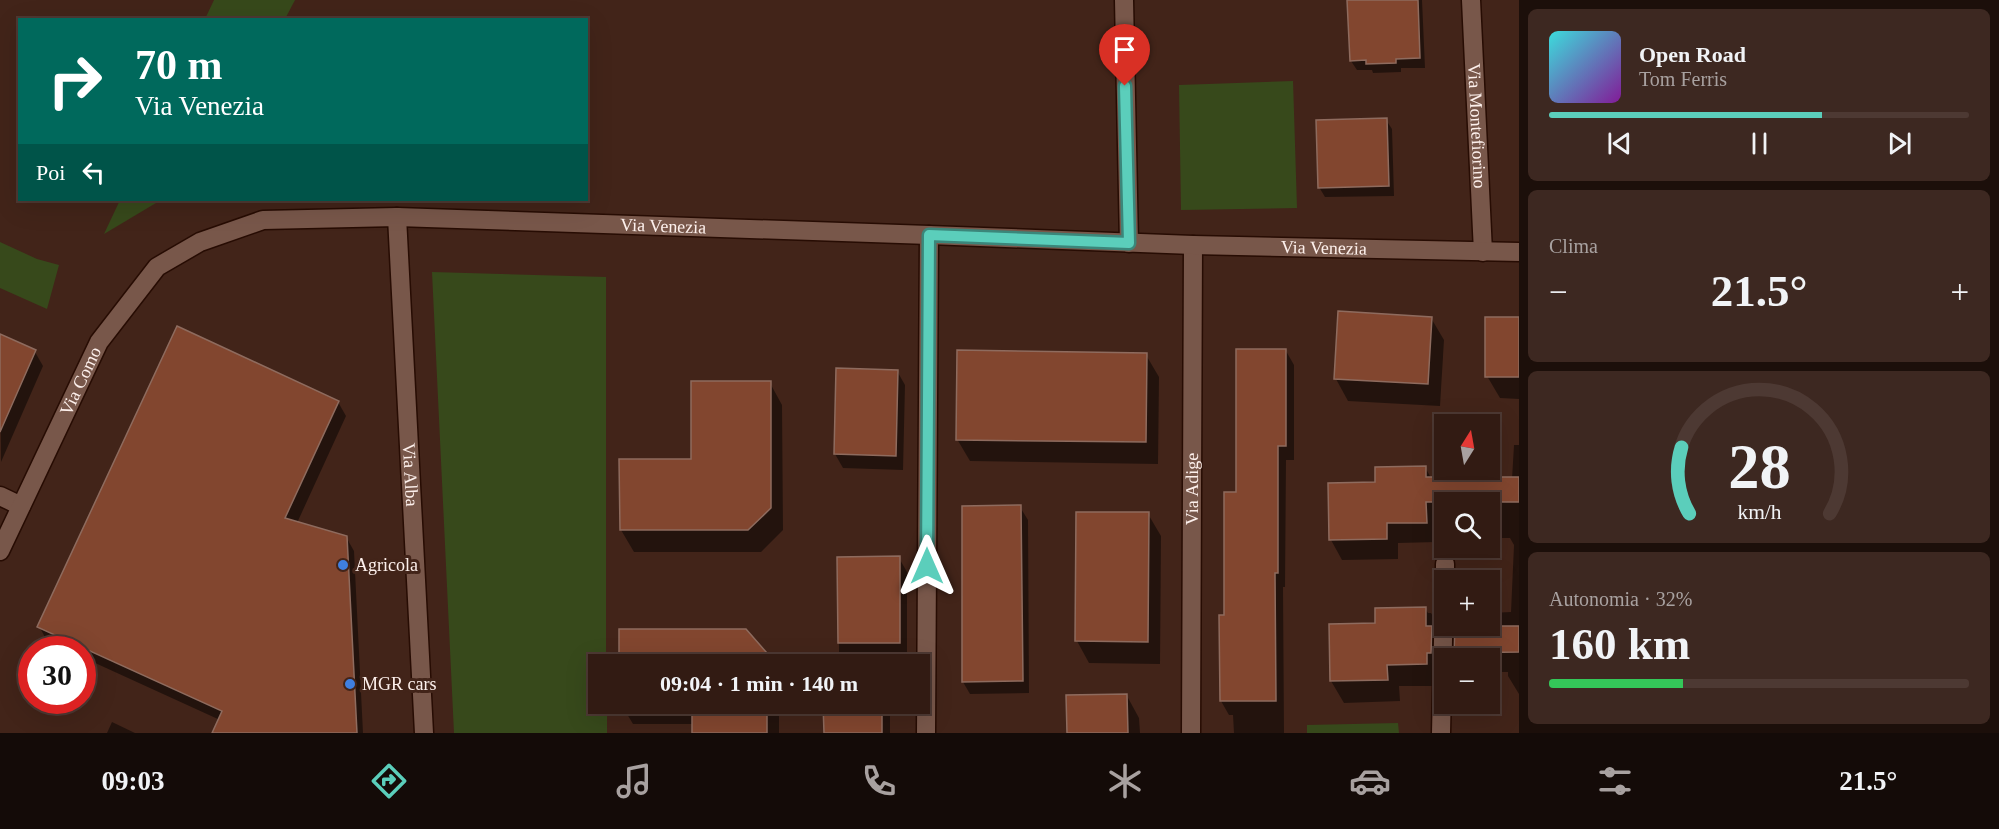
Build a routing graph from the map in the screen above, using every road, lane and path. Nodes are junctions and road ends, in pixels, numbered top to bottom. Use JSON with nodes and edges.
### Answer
{"nodes":[{"id":1,"x":1124,"y":0,"type":"edge"},
{"id":2,"x":1471,"y":0,"type":"edge"},
{"id":3,"x":397,"y":217,"type":"junction"},
{"id":4,"x":929,"y":235,"type":"junction"},
{"id":5,"x":200,"y":242,"type":"joint"},
{"id":6,"x":1129,"y":243,"type":"junction"},
{"id":7,"x":1193,"y":245,"type":"junction"},
{"id":8,"x":1483,"y":252,"type":"junction"},
{"id":9,"x":1519,"y":252,"type":"edge"},
{"id":10,"x":0,"y":496,"type":"edge"},
{"id":11,"x":21,"y":506,"type":"junction"},
{"id":12,"x":0,"y":551,"type":"edge"},
{"id":13,"x":1443,"y":636,"type":"edge"},
{"id":14,"x":424,"y":733,"type":"edge"},
{"id":15,"x":926,"y":733,"type":"edge"},
{"id":16,"x":1191,"y":733,"type":"edge"},
{"id":17,"x":1441,"y":733,"type":"edge"}],
"edges":[{"from":1,"to":6,"type":"street"},
{"from":2,"to":8,"type":"street","name":"Via Montefiorino"},
{"from":3,"to":4,"type":"street","name":"Via Venezia"},
{"from":3,"to":5,"type":"street","name":"Via Venezia"},
{"from":3,"to":14,"type":"street","name":"Via Alba"},
{"from":4,"to":6,"type":"street","name":"Via Venezia"},
{"from":4,"to":15,"type":"street"},
{"from":5,"to":11,"type":"street","name":"Via Como"},
{"from":6,"to":7,"type":"street","name":"Via Venezia"},
{"from":7,"to":8,"type":"street","name":"Via Venezia"},
{"from":7,"to":16,"type":"street","name":"Via Adige"},
{"from":8,"to":9,"type":"street","name":"Via Venezia"},
{"from":10,"to":11,"type":"street"},
{"from":11,"to":12,"type":"street","name":"Via Como"},
{"from":13,"to":17,"type":"street"}]}
